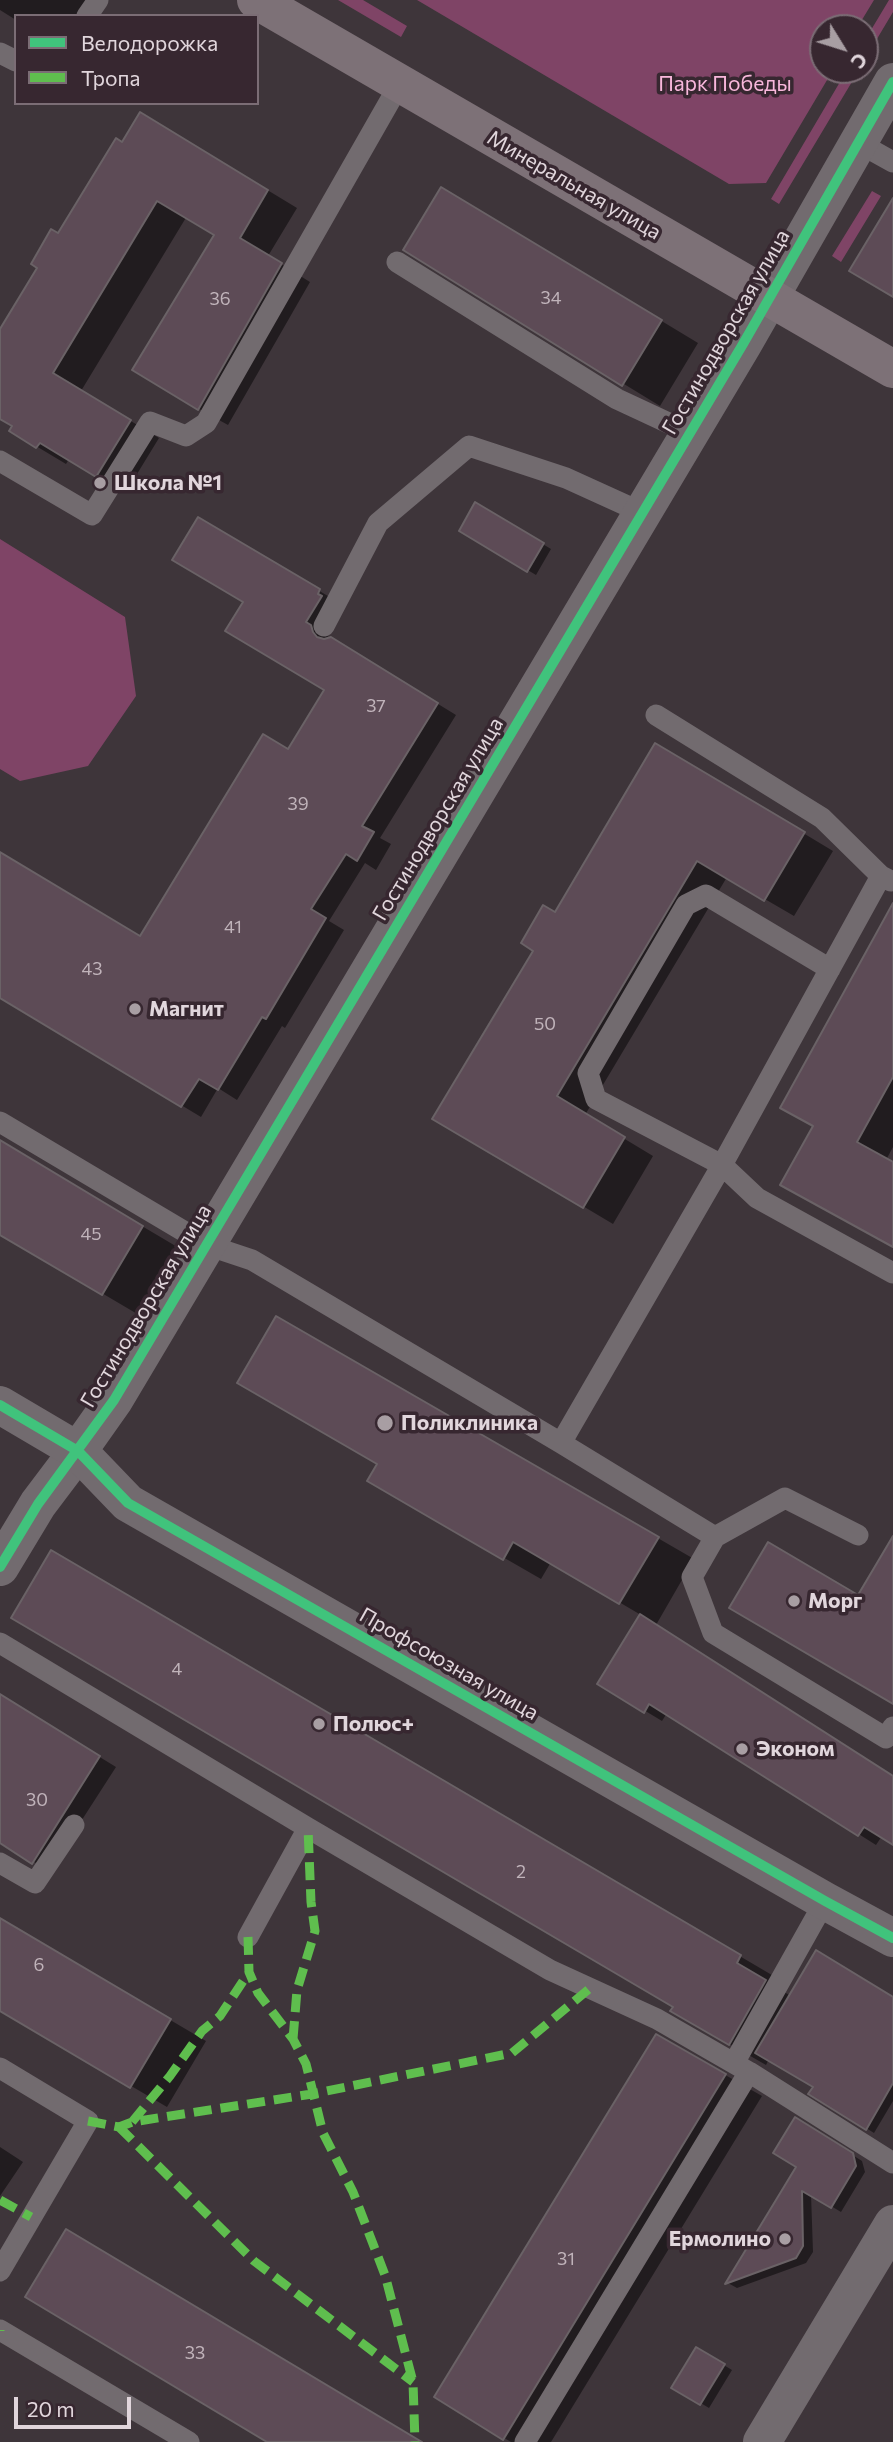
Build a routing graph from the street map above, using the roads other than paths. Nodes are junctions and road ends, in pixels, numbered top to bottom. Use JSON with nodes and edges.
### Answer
{"nodes":[{"id":1,"x":256,"y":0,"type":"edge"},
{"id":2,"x":893,"y":82,"type":"edge"},
{"id":3,"x":400,"y":85,"type":"junction"},
{"id":4,"x":857,"y":142,"type":"junction"},
{"id":5,"x":893,"y":162,"type":"edge"},
{"id":6,"x":397,"y":262,"type":"dead end"},
{"id":7,"x":769,"y":296,"type":"junction"},
{"id":8,"x":893,"y":369,"type":"edge"},
{"id":9,"x":690,"y":433,"type":"junction"},
{"id":10,"x":0,"y":461,"type":"edge"},
{"id":11,"x":643,"y":513,"type":"junction"},
{"id":12,"x":324,"y":626,"type":"dead end"},
{"id":13,"x":656,"y":715,"type":"dead end"},
{"id":14,"x":887,"y":879,"type":"edge"},
{"id":15,"x":830,"y":969,"type":"junction"},
{"id":16,"x":0,"y":1122,"type":"edge"},
{"id":17,"x":722,"y":1165,"type":"junction"},
{"id":18,"x":207,"y":1245,"type":"junction"},
{"id":19,"x":893,"y":1273,"type":"edge"},
{"id":20,"x":0,"y":1405,"type":"edge"},
{"id":21,"x":561,"y":1443,"type":"junction"},
{"id":22,"x":78,"y":1451,"type":"junction"},
{"id":23,"x":859,"y":1535,"type":"dead end"},
{"id":24,"x":715,"y":1537,"type":"junction"},
{"id":25,"x":0,"y":1567,"type":"edge"},
{"id":26,"x":0,"y":1643,"type":"edge"},
{"id":27,"x":893,"y":1727,"type":"edge"},
{"id":28,"x":74,"y":1825,"type":"dead end"},
{"id":29,"x":308,"y":1828,"type":"junction"},
{"id":30,"x":0,"y":1863,"type":"edge"},
{"id":31,"x":825,"y":1901,"type":"junction"},
{"id":32,"x":248,"y":1937,"type":"dead end"},
{"id":33,"x":893,"y":1938,"type":"edge"},
{"id":34,"x":0,"y":2068,"type":"edge"},
{"id":35,"x":742,"y":2068,"type":"junction"},
{"id":36,"x":893,"y":2163,"type":"edge"},
{"id":37,"x":893,"y":2224,"type":"edge"},
{"id":38,"x":0,"y":2271,"type":"edge"},
{"id":39,"x":0,"y":2330,"type":"edge"},
{"id":40,"x":188,"y":2442,"type":"edge"},
{"id":41,"x":525,"y":2442,"type":"edge"},
{"id":42,"x":762,"y":2442,"type":"edge"}],
"edges":[{"from":1,"to":3,"type":"main road","name":"Минеральная улица"},
{"from":2,"to":4,"type":"street","name":"Гостинодворская улица"},
{"from":3,"to":7,"type":"main road","name":"Минеральная улица"},
{"from":3,"to":10,"type":"lane"},
{"from":4,"to":5,"type":"lane"},
{"from":4,"to":7,"type":"street","name":"Гостинодворская улица"},
{"from":6,"to":9,"type":"lane"},
{"from":7,"to":8,"type":"main road","name":"Минеральная улица"},
{"from":7,"to":9,"type":"street","name":"Гостинодворская улица"},
{"from":9,"to":11,"type":"street","name":"Гостинодворская улица"},
{"from":11,"to":12,"type":"lane"},
{"from":11,"to":18,"type":"street","name":"Гостинодворская улица"},
{"from":13,"to":14,"type":"lane"},
{"from":14,"to":15,"type":"lane"},
{"from":15,"to":17,"type":"lane"},
{"from":15,"to":17,"type":"lane"},
{"from":16,"to":18,"type":"lane"},
{"from":17,"to":19,"type":"lane"},
{"from":17,"to":21,"type":"lane"},
{"from":18,"to":21,"type":"lane"},
{"from":18,"to":22,"type":"street","name":"Гостинодворская улица"},
{"from":20,"to":22,"type":"street","name":"Профсоюзная улица"},
{"from":21,"to":24,"type":"lane"},
{"from":22,"to":25,"type":"street","name":"Гостинодворская улица"},
{"from":22,"to":31,"type":"street","name":"Профсоюзная улица"},
{"from":23,"to":24,"type":"lane"},
{"from":24,"to":27,"type":"lane"},
{"from":26,"to":29,"type":"lane"},
{"from":28,"to":30,"type":"lane"},
{"from":29,"to":32,"type":"lane"},
{"from":29,"to":35,"type":"lane"},
{"from":31,"to":33,"type":"street","name":"Профсоюзная улица"},
{"from":31,"to":35,"type":"lane"},
{"from":34,"to":38,"type":"lane"},
{"from":35,"to":36,"type":"lane"},
{"from":35,"to":41,"type":"lane"},
{"from":37,"to":42,"type":"street"},
{"from":39,"to":40,"type":"lane"}]}
